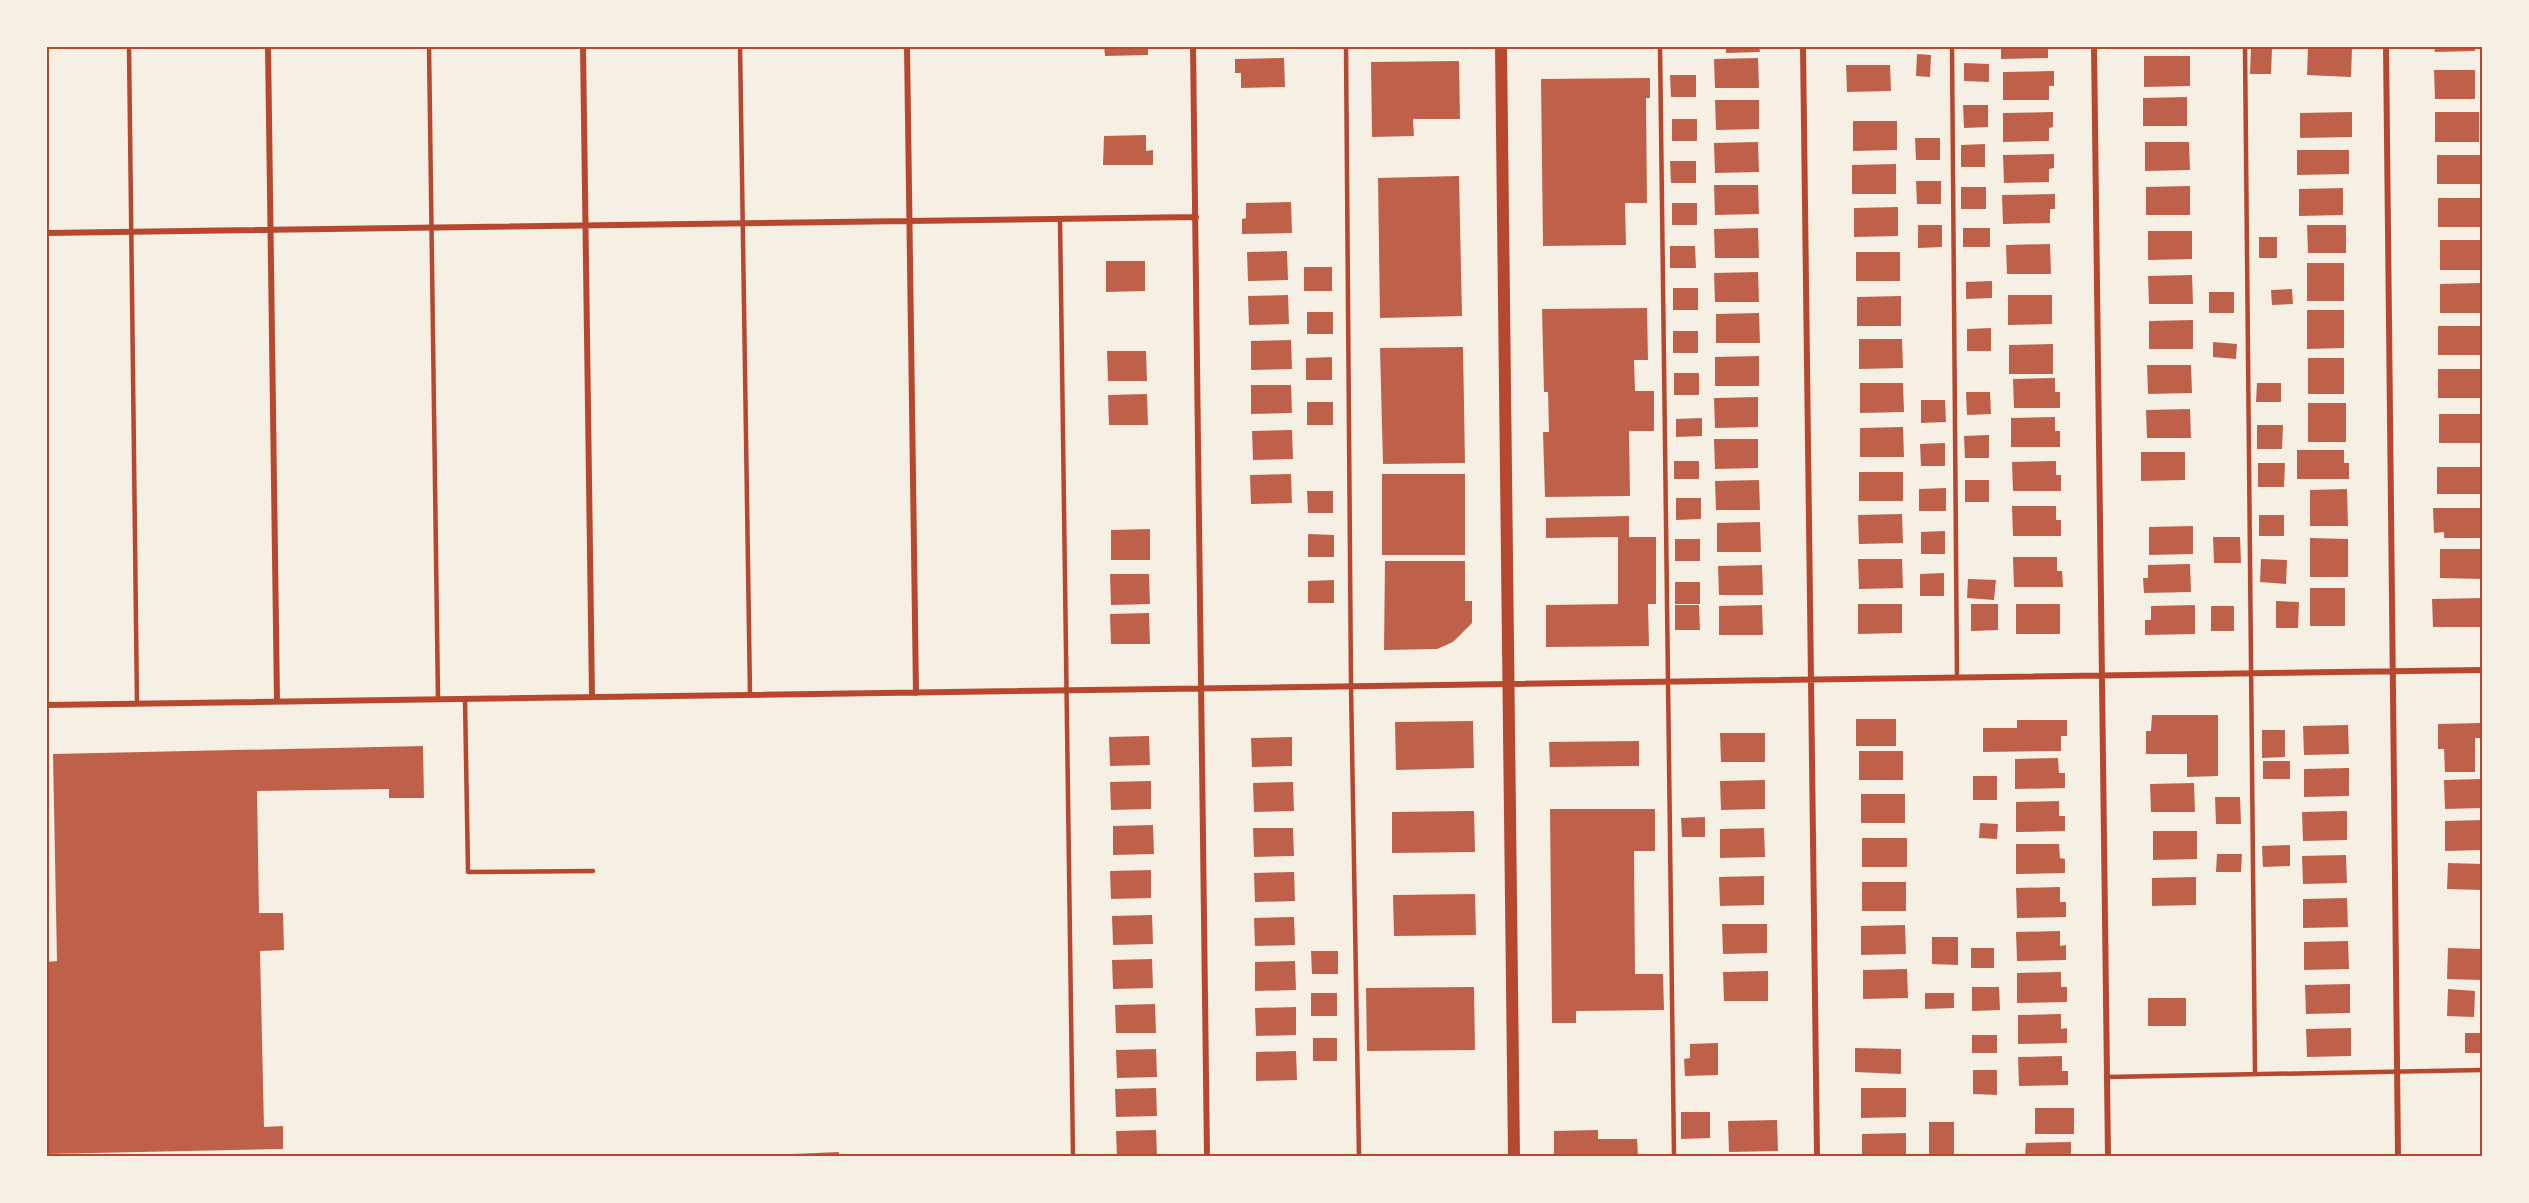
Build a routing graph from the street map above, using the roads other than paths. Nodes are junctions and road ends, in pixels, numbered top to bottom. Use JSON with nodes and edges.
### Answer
{"nodes":[{"id":1,"x":129,"y":46,"type":"edge"},
{"id":2,"x":268,"y":46,"type":"edge"},
{"id":3,"x":429,"y":46,"type":"edge"},
{"id":4,"x":583,"y":46,"type":"edge"},
{"id":5,"x":740,"y":46,"type":"edge"},
{"id":6,"x":908,"y":46,"type":"edge"},
{"id":7,"x":1193,"y":46,"type":"edge"},
{"id":8,"x":1346,"y":46,"type":"edge"},
{"id":9,"x":1501,"y":46,"type":"edge"},
{"id":10,"x":1660,"y":46,"type":"edge"},
{"id":11,"x":1803,"y":46,"type":"edge"},
{"id":12,"x":1952,"y":46,"type":"edge"},
{"id":13,"x":2094,"y":46,"type":"edge"},
{"id":14,"x":2245,"y":46,"type":"edge"},
{"id":15,"x":2386,"y":46,"type":"edge"},
{"id":16,"x":1196,"y":218,"type":"junction"},
{"id":17,"x":1060,"y":219,"type":"junction"},
{"id":18,"x":909,"y":221,"type":"junction"},
{"id":19,"x":743,"y":224,"type":"junction"},
{"id":20,"x":586,"y":226,"type":"junction"},
{"id":21,"x":430,"y":228,"type":"junction"},
{"id":22,"x":270,"y":230,"type":"junction"},
{"id":23,"x":132,"y":232,"type":"junction"},
{"id":24,"x":46,"y":233,"type":"edge"},
{"id":25,"x":2482,"y":670,"type":"edge"},
{"id":26,"x":2393,"y":671,"type":"junction"},
{"id":27,"x":2251,"y":673,"type":"junction"},
{"id":28,"x":2102,"y":675,"type":"junction"},
{"id":29,"x":1958,"y":677,"type":"junction"},
{"id":30,"x":1811,"y":679,"type":"junction"},
{"id":31,"x":1667,"y":681,"type":"junction"},
{"id":32,"x":1509,"y":684,"type":"junction"},
{"id":33,"x":1351,"y":686,"type":"junction"},
{"id":34,"x":1202,"y":688,"type":"junction"},
{"id":35,"x":1065,"y":690,"type":"junction"},
{"id":36,"x":916,"y":693,"type":"junction"},
{"id":37,"x":750,"y":695,"type":"junction"},
{"id":38,"x":592,"y":697,"type":"junction"},
{"id":39,"x":438,"y":699,"type":"junction"},
{"id":40,"x":465,"y":699,"type":"junction"},
{"id":41,"x":277,"y":701,"type":"junction"},
{"id":42,"x":137,"y":703,"type":"junction"},
{"id":43,"x":46,"y":705,"type":"edge"},
{"id":44,"x":593,"y":871,"type":"dead end"},
{"id":45,"x":2482,"y":1070,"type":"edge"},
{"id":46,"x":2397,"y":1072,"type":"junction"},
{"id":47,"x":2254,"y":1074,"type":"junction"},
{"id":48,"x":2107,"y":1077,"type":"junction"},
{"id":49,"x":1073,"y":1156,"type":"edge"},
{"id":50,"x":1207,"y":1156,"type":"edge"},
{"id":51,"x":1359,"y":1156,"type":"edge"},
{"id":52,"x":1514,"y":1156,"type":"edge"},
{"id":53,"x":1674,"y":1156,"type":"edge"},
{"id":54,"x":1816,"y":1156,"type":"edge"},
{"id":55,"x":2108,"y":1156,"type":"edge"},
{"id":56,"x":2398,"y":1156,"type":"edge"}],
"edges":[{"from":1,"to":23,"type":"lane"},
{"from":2,"to":22,"type":"street"},
{"from":3,"to":21,"type":"lane"},
{"from":4,"to":20,"type":"street"},
{"from":5,"to":19,"type":"lane"},
{"from":6,"to":18,"type":"street"},
{"from":7,"to":16,"type":"street"},
{"from":8,"to":33,"type":"lane"},
{"from":9,"to":32,"type":"main road"},
{"from":10,"to":31,"type":"lane"},
{"from":11,"to":30,"type":"street"},
{"from":12,"to":29,"type":"lane"},
{"from":13,"to":28,"type":"street"},
{"from":14,"to":27,"type":"lane"},
{"from":15,"to":26,"type":"street"},
{"from":16,"to":17,"type":"street"},
{"from":16,"to":34,"type":"street"},
{"from":17,"to":18,"type":"street"},
{"from":17,"to":35,"type":"lane"},
{"from":18,"to":19,"type":"street"},
{"from":18,"to":36,"type":"street"},
{"from":19,"to":20,"type":"street"},
{"from":19,"to":37,"type":"lane"},
{"from":20,"to":21,"type":"street"},
{"from":20,"to":38,"type":"street"},
{"from":21,"to":22,"type":"street"},
{"from":21,"to":39,"type":"lane"},
{"from":22,"to":23,"type":"street"},
{"from":22,"to":41,"type":"street"},
{"from":23,"to":24,"type":"street"},
{"from":23,"to":42,"type":"lane"},
{"from":25,"to":26,"type":"street"},
{"from":26,"to":27,"type":"street"},
{"from":26,"to":46,"type":"street"},
{"from":27,"to":28,"type":"street"},
{"from":27,"to":47,"type":"lane"},
{"from":28,"to":29,"type":"street"},
{"from":28,"to":48,"type":"street"},
{"from":29,"to":30,"type":"street"},
{"from":30,"to":31,"type":"street"},
{"from":30,"to":54,"type":"street"},
{"from":31,"to":32,"type":"street"},
{"from":31,"to":53,"type":"lane"},
{"from":32,"to":33,"type":"street"},
{"from":32,"to":52,"type":"main road"},
{"from":33,"to":34,"type":"street"},
{"from":33,"to":51,"type":"lane"},
{"from":34,"to":35,"type":"street"},
{"from":34,"to":50,"type":"street"},
{"from":35,"to":36,"type":"street"},
{"from":35,"to":49,"type":"lane"},
{"from":36,"to":37,"type":"street"},
{"from":37,"to":38,"type":"street"},
{"from":38,"to":40,"type":"street"},
{"from":39,"to":40,"type":"street"},
{"from":39,"to":41,"type":"street"},
{"from":40,"to":44,"type":"lane"},
{"from":41,"to":42,"type":"street"},
{"from":42,"to":43,"type":"street"},
{"from":45,"to":46,"type":"lane"},
{"from":46,"to":47,"type":"lane"},
{"from":46,"to":56,"type":"street"},
{"from":47,"to":48,"type":"lane"},
{"from":48,"to":55,"type":"street"}]}
